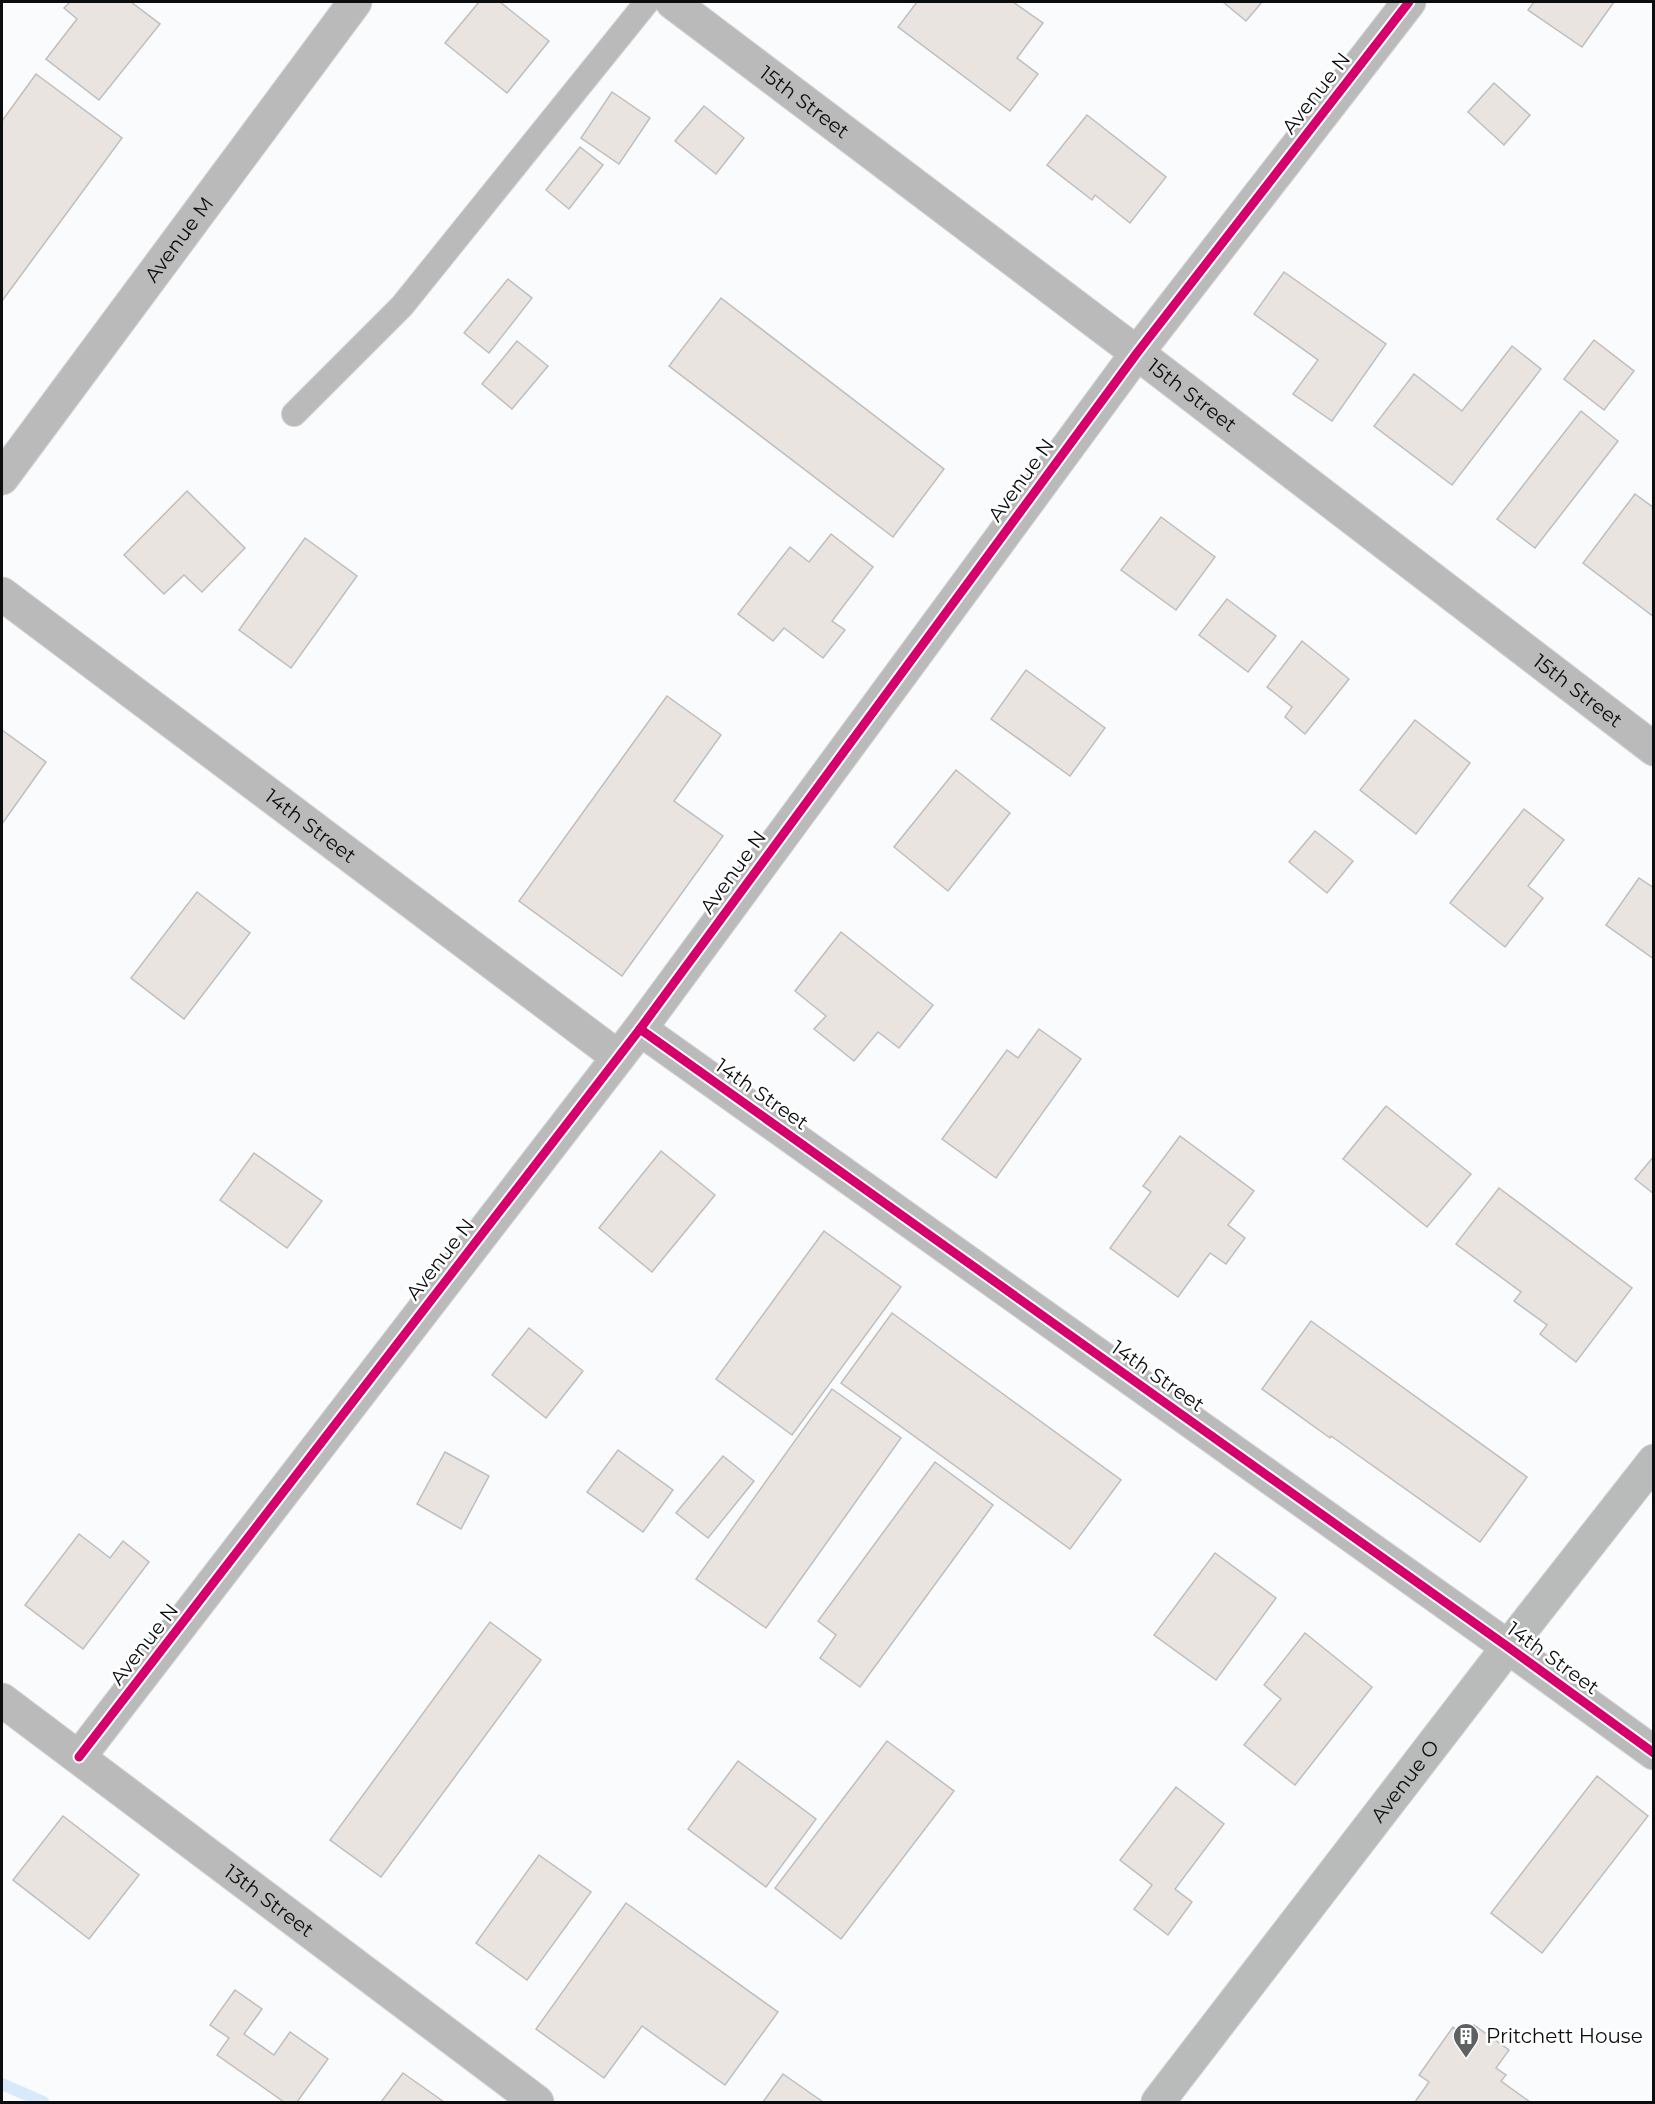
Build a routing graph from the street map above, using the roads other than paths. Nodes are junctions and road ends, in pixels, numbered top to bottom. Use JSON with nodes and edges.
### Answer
{"nodes":[{"id":1,"x":356,"y":2,"type":"edge"},
{"id":2,"x":647,"y":2,"type":"edge"},
{"id":3,"x":672,"y":2,"type":"edge"},
{"id":4,"x":1409,"y":2,"type":"edge"},
{"id":5,"x":1137,"y":353,"type":"junction"},
{"id":6,"x":294,"y":414,"type":"dead end"},
{"id":7,"x":2,"y":478,"type":"edge"},
{"id":8,"x":2,"y":594,"type":"edge"},
{"id":9,"x":1653,"y":749,"type":"edge"},
{"id":10,"x":640,"y":1029,"type":"junction"},
{"id":11,"x":618,"y":1057,"type":"junction"},
{"id":12,"x":1653,"y":1461,"type":"edge"},
{"id":13,"x":1508,"y":1647,"type":"junction"},
{"id":14,"x":2,"y":1700,"type":"edge"},
{"id":15,"x":1653,"y":1753,"type":"edge"},
{"id":16,"x":79,"y":1757,"type":"junction"},
{"id":17,"x":537,"y":2103,"type":"edge"},
{"id":18,"x":1158,"y":2103,"type":"edge"}],
"edges":[{"from":1,"to":7,"type":"street","name":"Avenue M"},
{"from":2,"to":6,"type":"lane"},
{"from":3,"to":5,"type":"street","name":"15th Street"},
{"from":4,"to":5,"type":"street","name":"Avenue N"},
{"from":5,"to":9,"type":"street","name":"15th Street"},
{"from":5,"to":10,"type":"street","name":"Avenue N"},
{"from":8,"to":11,"type":"street","name":"14th Street"},
{"from":10,"to":11,"type":"street","name":"Avenue N"},
{"from":10,"to":13,"type":"street","name":"14th Street"},
{"from":11,"to":16,"type":"street","name":"Avenue N"},
{"from":12,"to":13,"type":"street","name":"Avenue O"},
{"from":13,"to":15,"type":"street","name":"14th Street"},
{"from":13,"to":18,"type":"street","name":"Avenue O"},
{"from":14,"to":16,"type":"street","name":"13th Street"},
{"from":16,"to":17,"type":"street","name":"13th Street"}]}
